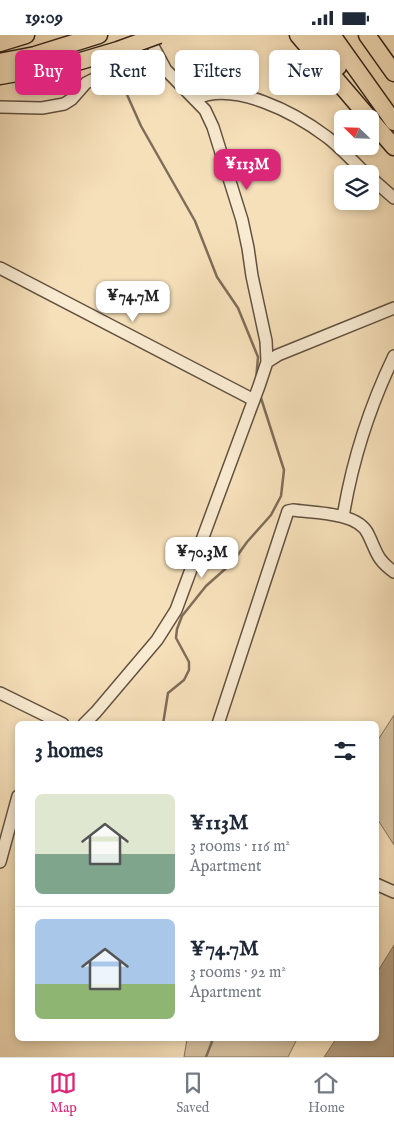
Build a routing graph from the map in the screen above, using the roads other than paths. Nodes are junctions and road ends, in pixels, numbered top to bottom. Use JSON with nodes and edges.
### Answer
{"nodes":[{"id":1,"x":26,"y":35,"type":"edge"},
{"id":2,"x":99,"y":35,"type":"edge"},
{"id":3,"x":147,"y":35,"type":"edge"},
{"id":4,"x":159,"y":35,"type":"edge"},
{"id":5,"x":298,"y":35,"type":"edge"},
{"id":6,"x":316,"y":35,"type":"edge"},
{"id":7,"x":332,"y":35,"type":"edge"},
{"id":8,"x":367,"y":35,"type":"edge"},
{"id":9,"x":0,"y":43,"type":"edge"},
{"id":10,"x":0,"y":62,"type":"edge"},
{"id":11,"x":166,"y":70,"type":"junction"},
{"id":12,"x":394,"y":73,"type":"edge"},
{"id":13,"x":0,"y":76,"type":"edge"},
{"id":14,"x":195,"y":99,"type":"junction"},
{"id":15,"x":0,"y":107,"type":"edge"},
{"id":16,"x":394,"y":122,"type":"edge"},
{"id":17,"x":394,"y":146,"type":"edge"},
{"id":18,"x":357,"y":165,"type":"edge"},
{"id":19,"x":379,"y":185,"type":"edge"},
{"id":20,"x":394,"y":198,"type":"edge"},
{"id":21,"x":0,"y":268,"type":"edge"},
{"id":22,"x":394,"y":308,"type":"edge"},
{"id":23,"x":394,"y":356,"type":"edge"},
{"id":24,"x":267,"y":362,"type":"junction"},
{"id":25,"x":256,"y":394,"type":"junction"},
{"id":26,"x":342,"y":517,"type":"junction"},
{"id":27,"x":394,"y":572,"type":"edge"},
{"id":28,"x":0,"y":693,"type":"edge"},
{"id":29,"x":57,"y":721,"type":"edge"},
{"id":30,"x":87,"y":721,"type":"edge"},
{"id":31,"x":219,"y":721,"type":"edge"},
{"id":32,"x":15,"y":807,"type":"edge"},
{"id":33,"x":0,"y":863,"type":"edge"},
{"id":34,"x":379,"y":885,"type":"edge"},
{"id":35,"x":394,"y":892,"type":"edge"}],
"edges":[{"from":1,"to":9,"type":"highway"},
{"from":2,"to":10,"type":"highway"},
{"from":3,"to":11,"type":"street"},
{"from":4,"to":13,"type":"highway","bridge":true},
{"from":5,"to":17,"type":"highway"},
{"from":6,"to":17,"type":"highway"},
{"from":7,"to":16,"type":"highway"},
{"from":8,"to":12,"type":"highway"},
{"from":11,"to":14,"type":"street"},
{"from":11,"to":15,"type":"street"},
{"from":14,"to":18,"type":"street"},
{"from":14,"to":24,"type":"street"},
{"from":19,"to":20,"type":"street"},
{"from":21,"to":25,"type":"street"},
{"from":22,"to":24,"type":"street"},
{"from":23,"to":26,"type":"street"},
{"from":24,"to":25,"type":"street"},
{"from":25,"to":30,"type":"street"},
{"from":26,"to":27,"type":"street"},
{"from":26,"to":31,"type":"street"},
{"from":28,"to":29,"type":"street"},
{"from":32,"to":33,"type":"street"},
{"from":34,"to":35,"type":"street"}]}
